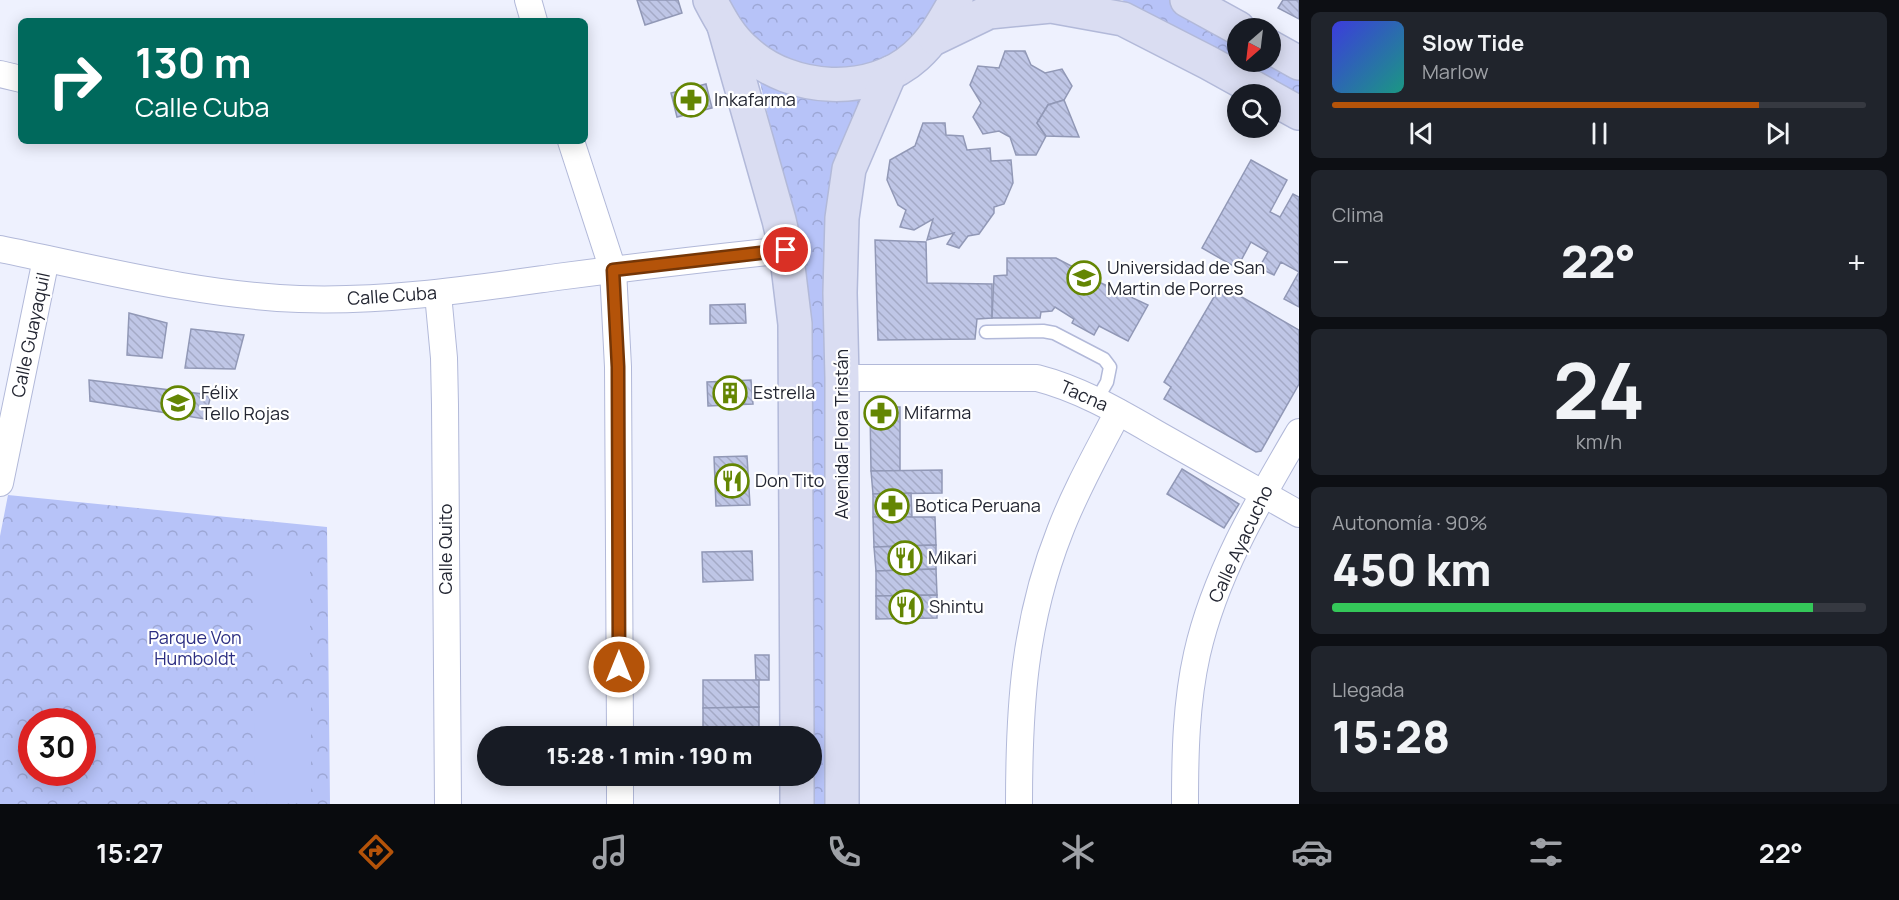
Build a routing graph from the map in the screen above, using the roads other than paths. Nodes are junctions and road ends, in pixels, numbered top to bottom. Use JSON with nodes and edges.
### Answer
{"nodes":[{"id":1,"x":528,"y":0,"type":"edge"},
{"id":2,"x":956,"y":0,"type":"edge"},
{"id":3,"x":717,"y":13,"type":"edge"},
{"id":4,"x":533,"y":18,"type":"edge"},
{"id":5,"x":935,"y":38,"type":"junction"},
{"id":6,"x":1281,"y":53,"type":"edge"},
{"id":7,"x":1299,"y":63,"type":"edge"},
{"id":8,"x":890,"y":73,"type":"junction"},
{"id":9,"x":0,"y":74,"type":"edge"},
{"id":10,"x":18,"y":78,"type":"edge"},
{"id":11,"x":1247,"y":84,"type":"edge"},
{"id":12,"x":1281,"y":103,"type":"edge"},
{"id":13,"x":1299,"y":113,"type":"edge"},
{"id":14,"x":572,"y":144,"type":"edge"},
{"id":15,"x":0,"y":249,"type":"edge"},
{"id":16,"x":786,"y":250,"type":"junction"},
{"id":17,"x":46,"y":259,"type":"junction"},
{"id":18,"x":613,"y":270,"type":"junction"},
{"id":19,"x":438,"y":294,"type":"junction"},
{"id":20,"x":986,"y":332,"type":"dead end"},
{"id":21,"x":842,"y":378,"type":"junction"},
{"id":22,"x":1107,"y":406,"type":"junction"},
{"id":23,"x":1299,"y":432,"type":"edge"},
{"id":24,"x":0,"y":483,"type":"edge"},
{"id":25,"x":1263,"y":494,"type":"junction"},
{"id":26,"x":1299,"y":514,"type":"edge"},
{"id":27,"x":620,"y":726,"type":"edge"},
{"id":28,"x":797,"y":726,"type":"edge"},
{"id":29,"x":620,"y":786,"type":"edge"},
{"id":30,"x":797,"y":786,"type":"edge"},
{"id":31,"x":447,"y":804,"type":"edge"},
{"id":32,"x":620,"y":804,"type":"edge"},
{"id":33,"x":797,"y":804,"type":"edge"},
{"id":34,"x":842,"y":804,"type":"edge"},
{"id":35,"x":1019,"y":804,"type":"edge"},
{"id":36,"x":1185,"y":804,"type":"edge"}],
"edges":[{"from":1,"to":4,"type":"street"},
{"from":2,"to":5,"type":"main road"},
{"from":3,"to":8,"type":"main road"},
{"from":3,"to":16,"type":"main road"},
{"from":5,"to":8,"type":"main road"},
{"from":5,"to":11,"type":"main road"},
{"from":6,"to":7,"type":"main road"},
{"from":8,"to":21,"type":"main road","name":"Avenida Flora Tristán"},
{"from":9,"to":10,"type":"street"},
{"from":12,"to":13,"type":"main road"},
{"from":14,"to":18,"type":"street"},
{"from":15,"to":17,"type":"street","name":"Calle Cuba"},
{"from":16,"to":18,"type":"street","name":"Calle Cuba"},
{"from":16,"to":28,"type":"main road"},
{"from":17,"to":19,"type":"street","name":"Calle Cuba"},
{"from":17,"to":24,"type":"street","name":"Calle Guayaquil"},
{"from":18,"to":19,"type":"street","name":"Calle Cuba"},
{"from":18,"to":27,"type":"street"},
{"from":19,"to":31,"type":"street","name":"Calle Quito"},
{"from":20,"to":22,"type":"lane"},
{"from":21,"to":22,"type":"street","name":"Tacna"},
{"from":21,"to":34,"type":"main road","name":"Avenida Flora Tristán"},
{"from":22,"to":25,"type":"street","name":"Tacna"},
{"from":22,"to":35,"type":"street"},
{"from":23,"to":25,"type":"street","name":"Calle Ayacucho"},
{"from":25,"to":26,"type":"street","name":"Tacna"},
{"from":25,"to":36,"type":"street","name":"Calle Ayacucho"},
{"from":29,"to":32,"type":"street"},
{"from":30,"to":33,"type":"main road"}]}
